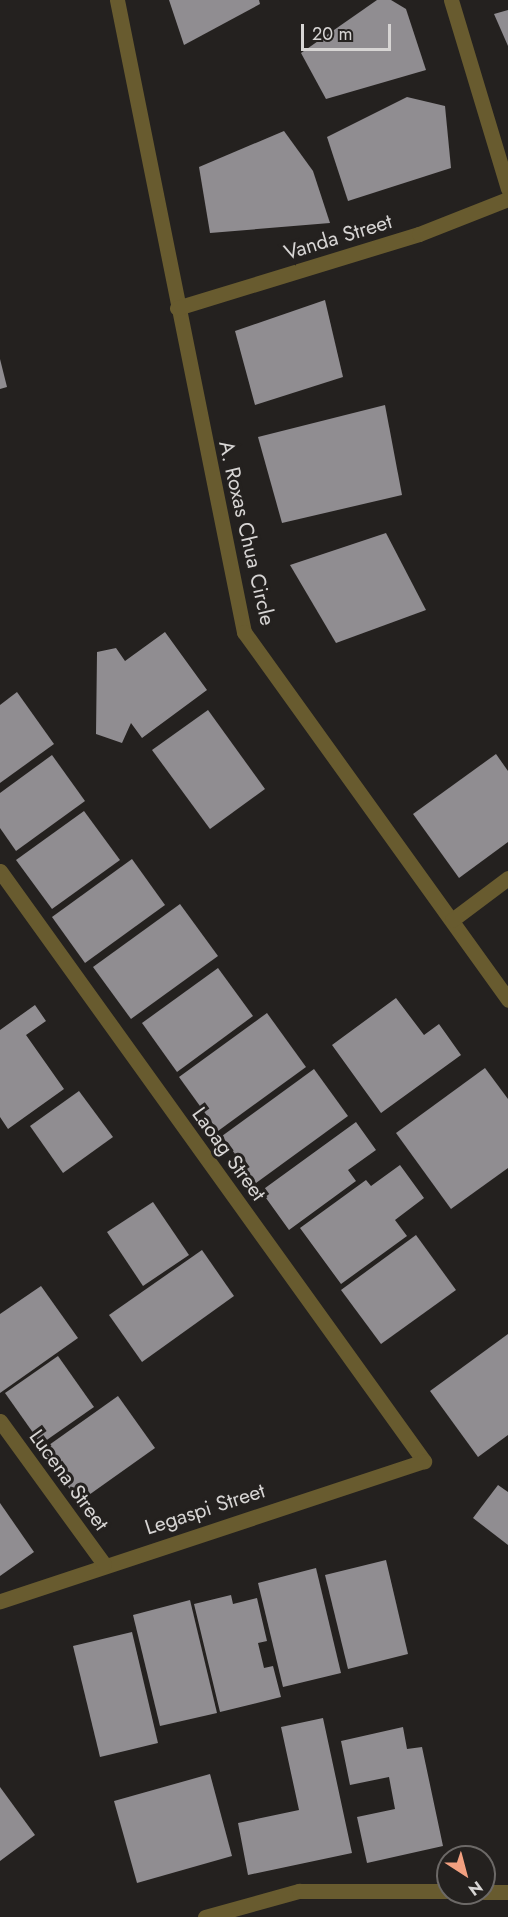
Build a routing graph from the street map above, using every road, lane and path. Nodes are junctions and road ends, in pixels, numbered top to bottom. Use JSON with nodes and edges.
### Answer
{"nodes":[{"id":1,"x":117,"y":0,"type":"edge"},
{"id":2,"x":451,"y":0,"type":"edge"},
{"id":3,"x":508,"y":189,"type":"edge"},
{"id":4,"x":508,"y":199,"type":"edge"},
{"id":5,"x":177,"y":308,"type":"junction"},
{"id":6,"x":0,"y":871,"type":"edge"},
{"id":7,"x":508,"y":878,"type":"edge"},
{"id":8,"x":452,"y":920,"type":"junction"},
{"id":9,"x":508,"y":1000,"type":"edge"},
{"id":10,"x":0,"y":1421,"type":"edge"},
{"id":11,"x":424,"y":1461,"type":"joint"},
{"id":12,"x":104,"y":1564,"type":"junction"},
{"id":13,"x":0,"y":1601,"type":"edge"},
{"id":14,"x":436,"y":1891,"type":"edge"},
{"id":15,"x":206,"y":1917,"type":"edge"}],
"edges":[{"from":1,"to":5,"type":"street","name":"A. Roxas Chua Circle"},
{"from":2,"to":3,"type":"street"},
{"from":4,"to":5,"type":"street","name":"Vanda Street"},
{"from":5,"to":8,"type":"street","name":"A. Roxas Chua Circle"},
{"from":6,"to":11,"type":"street","name":"Laoag Street"},
{"from":7,"to":8,"type":"street"},
{"from":8,"to":9,"type":"street","name":"A. Roxas Chua Circle"},
{"from":10,"to":12,"type":"street","name":"Lucena Street"},
{"from":11,"to":12,"type":"street","name":"Legaspi Street"},
{"from":12,"to":13,"type":"street","name":"Legaspi Street"},
{"from":14,"to":15,"type":"street"}]}
